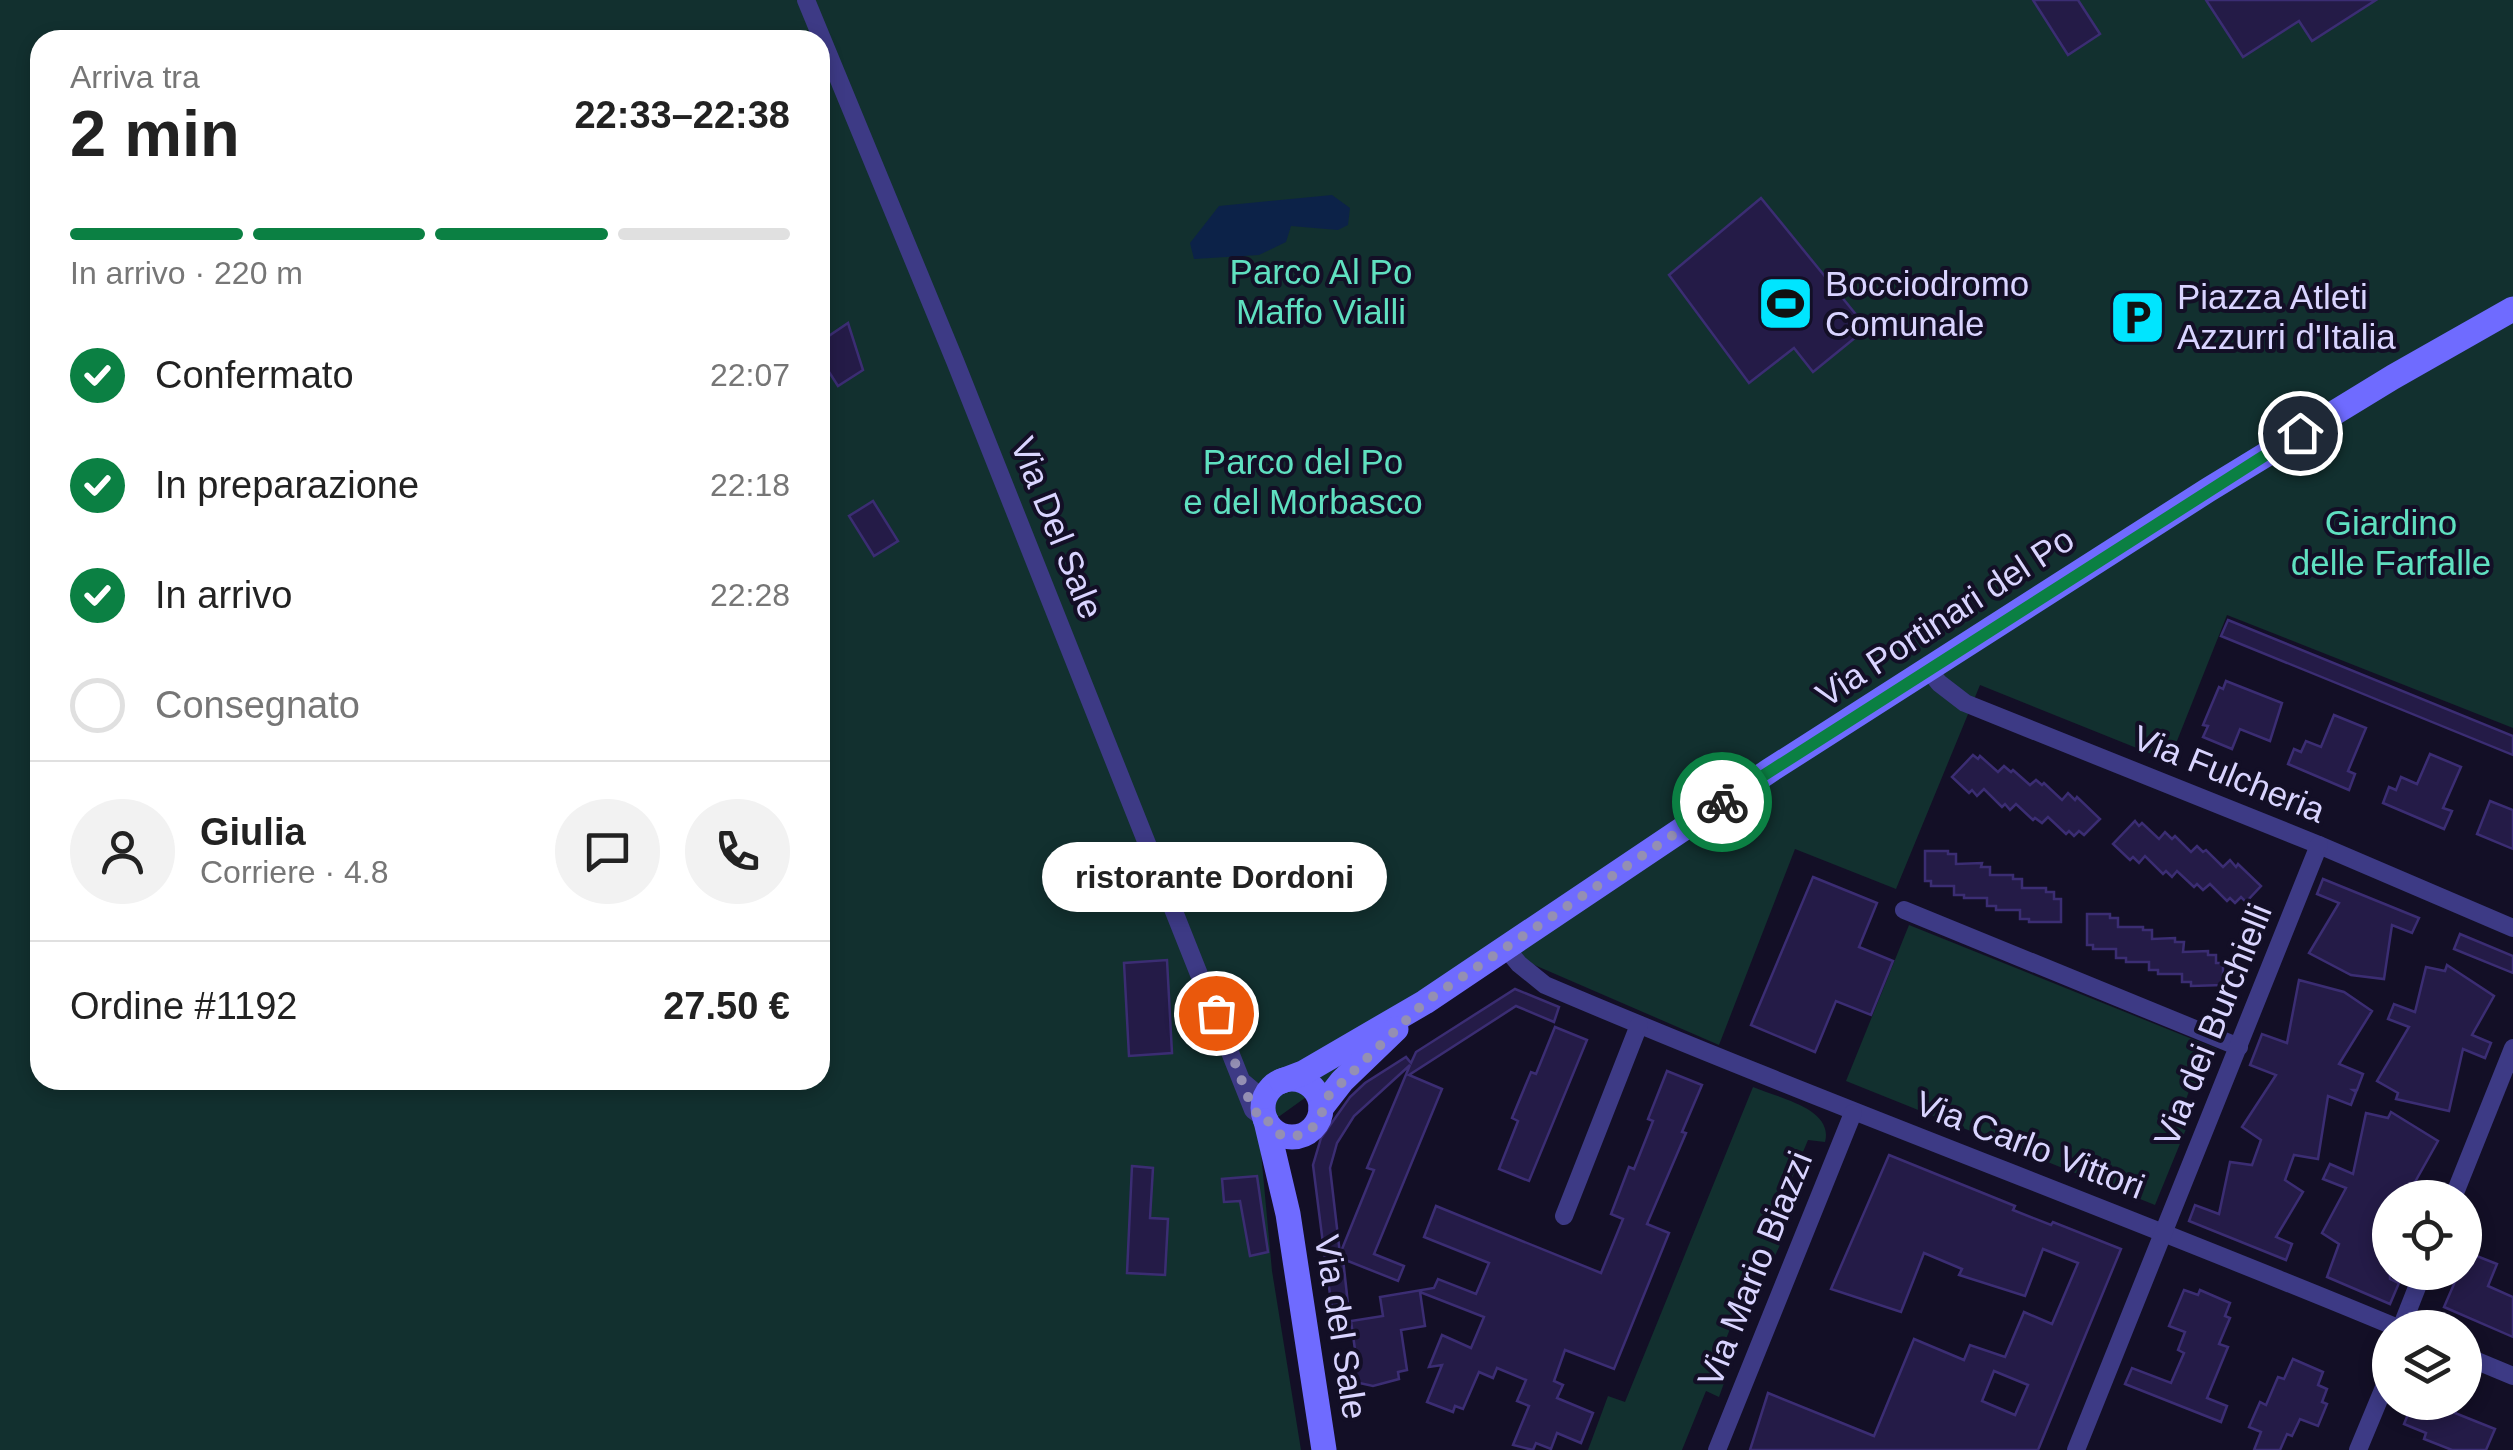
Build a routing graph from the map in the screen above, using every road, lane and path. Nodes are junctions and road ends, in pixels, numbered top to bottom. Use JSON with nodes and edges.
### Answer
{"nodes":[{"id":1,"x":806,"y":0,"type":"edge"},
{"id":2,"x":818,"y":30,"type":"edge"},
{"id":3,"x":830,"y":58,"type":"edge"},
{"id":4,"x":2513,"y":309,"type":"edge"},
{"id":5,"x":1928,"y":669,"type":"junction"},
{"id":6,"x":2319,"y":845,"type":"junction"},
{"id":7,"x":1904,"y":910,"type":"dead end"},
{"id":8,"x":2513,"y":928,"type":"edge"},
{"id":9,"x":1505,"y":946,"type":"junction"},
{"id":10,"x":1425,"y":1002,"type":"junction"},
{"id":11,"x":1640,"y":1025,"type":"junction"},
{"id":12,"x":2239,"y":1047,"type":"junction"},
{"id":13,"x":2513,"y":1048,"type":"edge"},
{"id":14,"x":1244,"y":1082,"type":"joint"},
{"id":15,"x":1271,"y":1101,"type":"junction"},
{"id":16,"x":1321,"y":1108,"type":"junction"},
{"id":17,"x":1852,"y":1112,"type":"junction"},
{"id":18,"x":1306,"y":1134,"type":"junction"},
{"id":19,"x":2460,"y":1180,"type":"edge"},
{"id":20,"x":1288,"y":1214,"type":"junction"},
{"id":21,"x":1564,"y":1216,"type":"dead end"},
{"id":22,"x":2165,"y":1232,"type":"junction"},
{"id":23,"x":2372,"y":1317,"type":"edge"},
{"id":24,"x":2482,"y":1363,"type":"edge"},
{"id":25,"x":2513,"y":1376,"type":"edge"},
{"id":26,"x":2372,"y":1416,"type":"edge"},
{"id":27,"x":1324,"y":1450,"type":"edge"},
{"id":28,"x":1717,"y":1450,"type":"edge"},
{"id":29,"x":2076,"y":1450,"type":"edge"},
{"id":30,"x":2358,"y":1450,"type":"edge"}],
"edges":[{"from":1,"to":2,"type":"street","name":"Via Del Sale"},
{"from":3,"to":14,"type":"street","name":"Via Del Sale"},
{"from":4,"to":5,"type":"street","name":"Via Portinari del Po"},
{"from":5,"to":6,"type":"street","name":"Via Fulcheria"},
{"from":5,"to":9,"type":"street","name":"Via Portinari del Po"},
{"from":6,"to":8,"type":"street","name":"Via Fulcheria"},
{"from":6,"to":12,"type":"street","name":"Via dei Burchielli"},
{"from":7,"to":12,"type":"street"},
{"from":9,"to":10,"type":"street","name":"Via Portinari del Po"},
{"from":9,"to":11,"type":"street","name":"Via Carlo Vittori"},
{"from":10,"to":15,"type":"street","name":"Via Portinari del Po"},
{"from":10,"to":16,"type":"street","name":"Via Portinari del Po"},
{"from":11,"to":17,"type":"street","name":"Via Carlo Vittori"},
{"from":11,"to":21,"type":"street"},
{"from":12,"to":22,"type":"street","name":"Via dei Burchielli"},
{"from":13,"to":19,"type":"street"},
{"from":14,"to":15,"type":"street","name":"Via del Sale"},
{"from":15,"to":16,"type":"street","name":"Via del Sale"},
{"from":15,"to":18,"type":"street"},
{"from":15,"to":20,"type":"street","name":"Via del Sale"},
{"from":16,"to":18,"type":"street","name":"Via del Sale"},
{"from":17,"to":22,"type":"street","name":"Via Carlo Vittori"},
{"from":17,"to":28,"type":"street","name":"Via Mario Biazzi"},
{"from":18,"to":20,"type":"street","name":"Via del Sale"},
{"from":20,"to":27,"type":"street","name":"Via del Sale"},
{"from":22,"to":23,"type":"street","name":"Via Carlo Vittori"},
{"from":22,"to":29,"type":"street","name":"Via dei Burchielli"},
{"from":24,"to":25,"type":"street"},
{"from":26,"to":30,"type":"street"}]}
